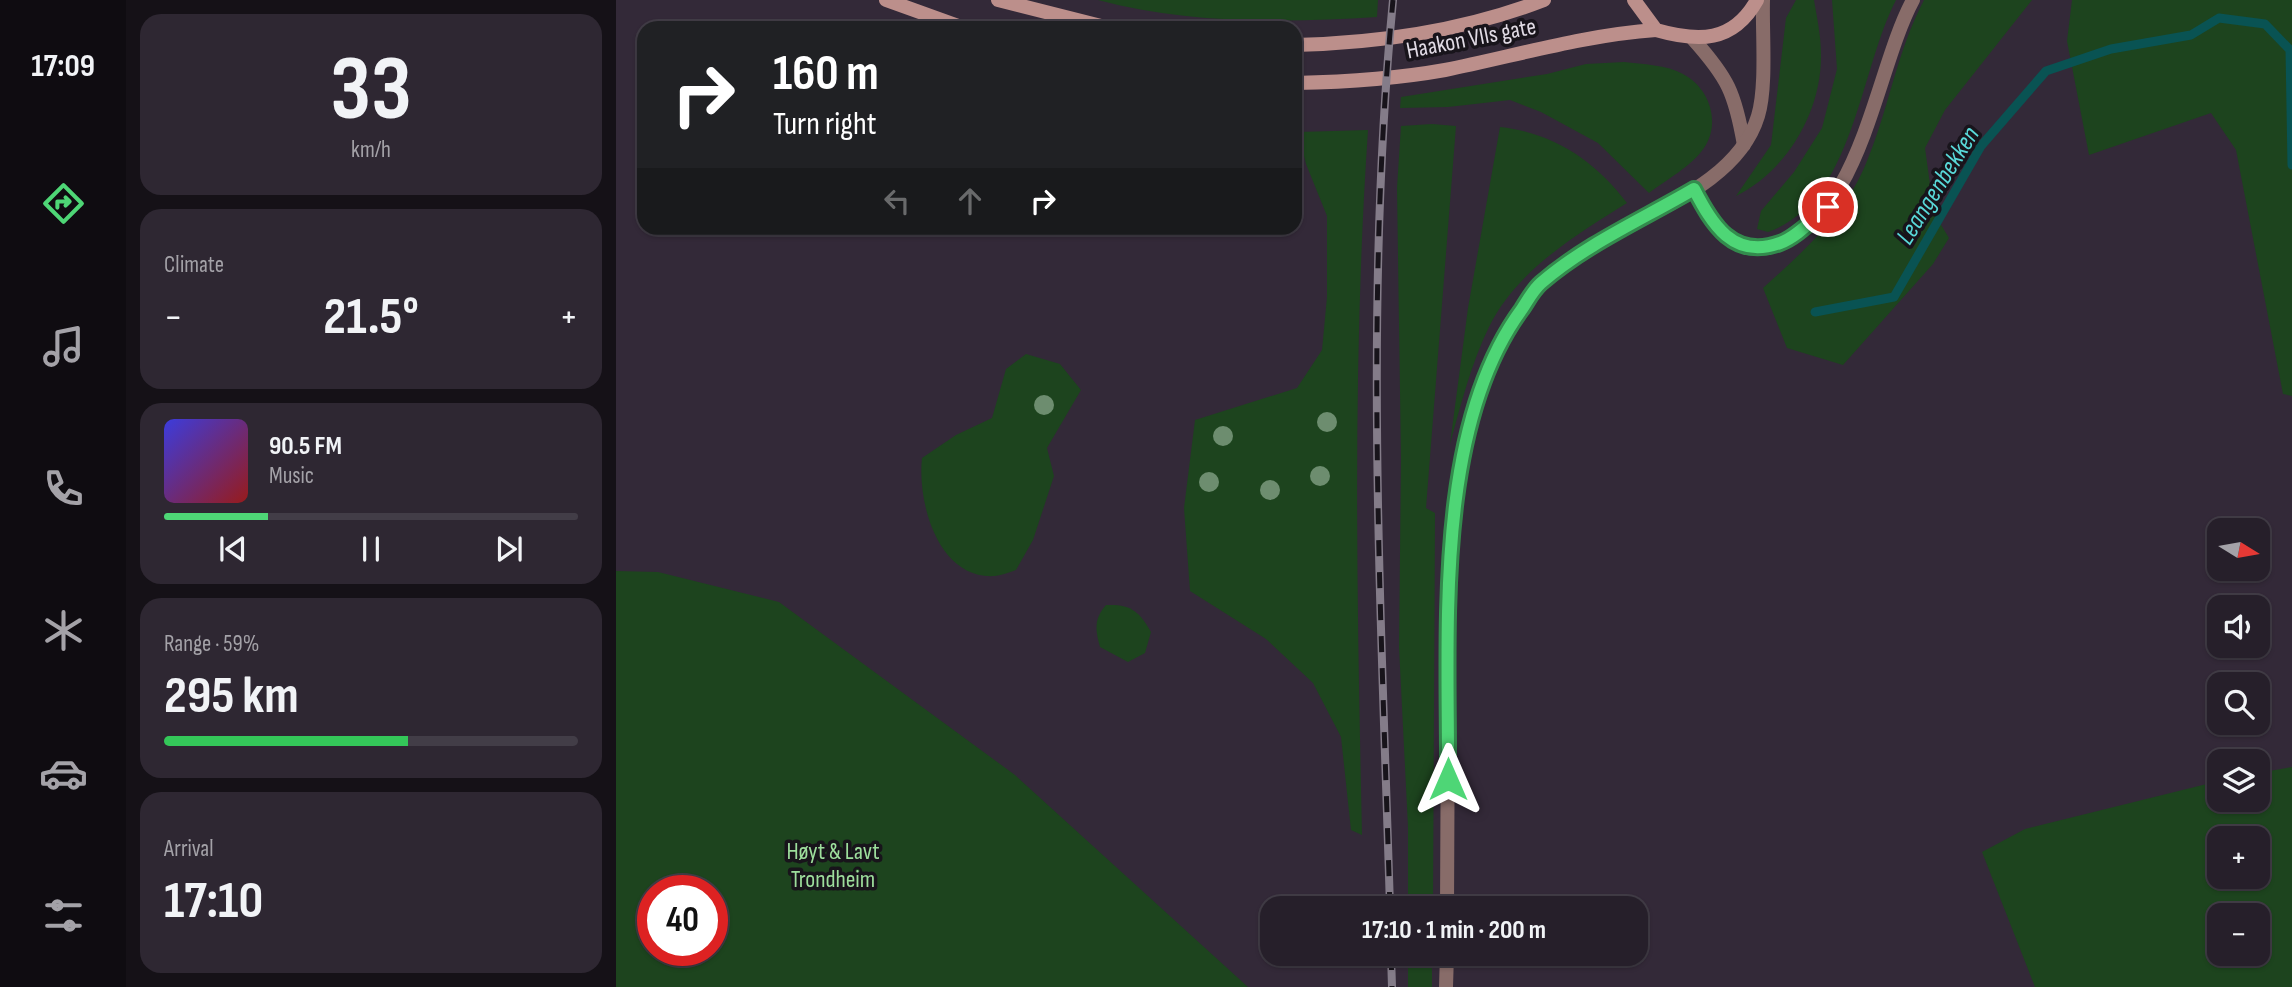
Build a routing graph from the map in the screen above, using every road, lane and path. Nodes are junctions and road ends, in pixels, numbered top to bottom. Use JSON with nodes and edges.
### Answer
{"nodes":[{"id":1,"x":886,"y":0,"type":"edge"},
{"id":2,"x":998,"y":0,"type":"edge"},
{"id":3,"x":1544,"y":0,"type":"edge"},
{"id":4,"x":1634,"y":0,"type":"edge"},
{"id":5,"x":1760,"y":0,"type":"edge"},
{"id":6,"x":1913,"y":0,"type":"edge"},
{"id":7,"x":944,"y":21,"type":"edge"},
{"id":8,"x":1081,"y":21,"type":"edge"},
{"id":9,"x":1656,"y":30,"type":"junction"},
{"id":10,"x":1693,"y":39,"type":"junction"},
{"id":11,"x":1302,"y":45,"type":"edge"},
{"id":12,"x":1302,"y":83,"type":"edge"},
{"id":13,"x":1744,"y":145,"type":"junction"},
{"id":14,"x":1694,"y":189,"type":"junction"},
{"id":15,"x":1447,"y":896,"type":"edge"},
{"id":16,"x":1447,"y":966,"type":"edge"},
{"id":17,"x":1446,"y":987,"type":"edge"}],
"edges":[{"from":1,"to":7,"type":"main road"},
{"from":2,"to":8,"type":"main road"},
{"from":3,"to":11,"type":"main road","name":"Haakon VIIs gate"},
{"from":4,"to":9,"type":"main road"},
{"from":5,"to":10,"type":"main road"},
{"from":5,"to":13,"type":"street"},
{"from":6,"to":14,"type":"street"},
{"from":9,"to":10,"type":"main road","name":"Haakon VIIs gate"},
{"from":9,"to":12,"type":"main road","name":"Haakon VIIs gate"},
{"from":10,"to":13,"type":"street"},
{"from":13,"to":14,"type":"street"},
{"from":14,"to":15,"type":"street"},
{"from":16,"to":17,"type":"street"}]}
